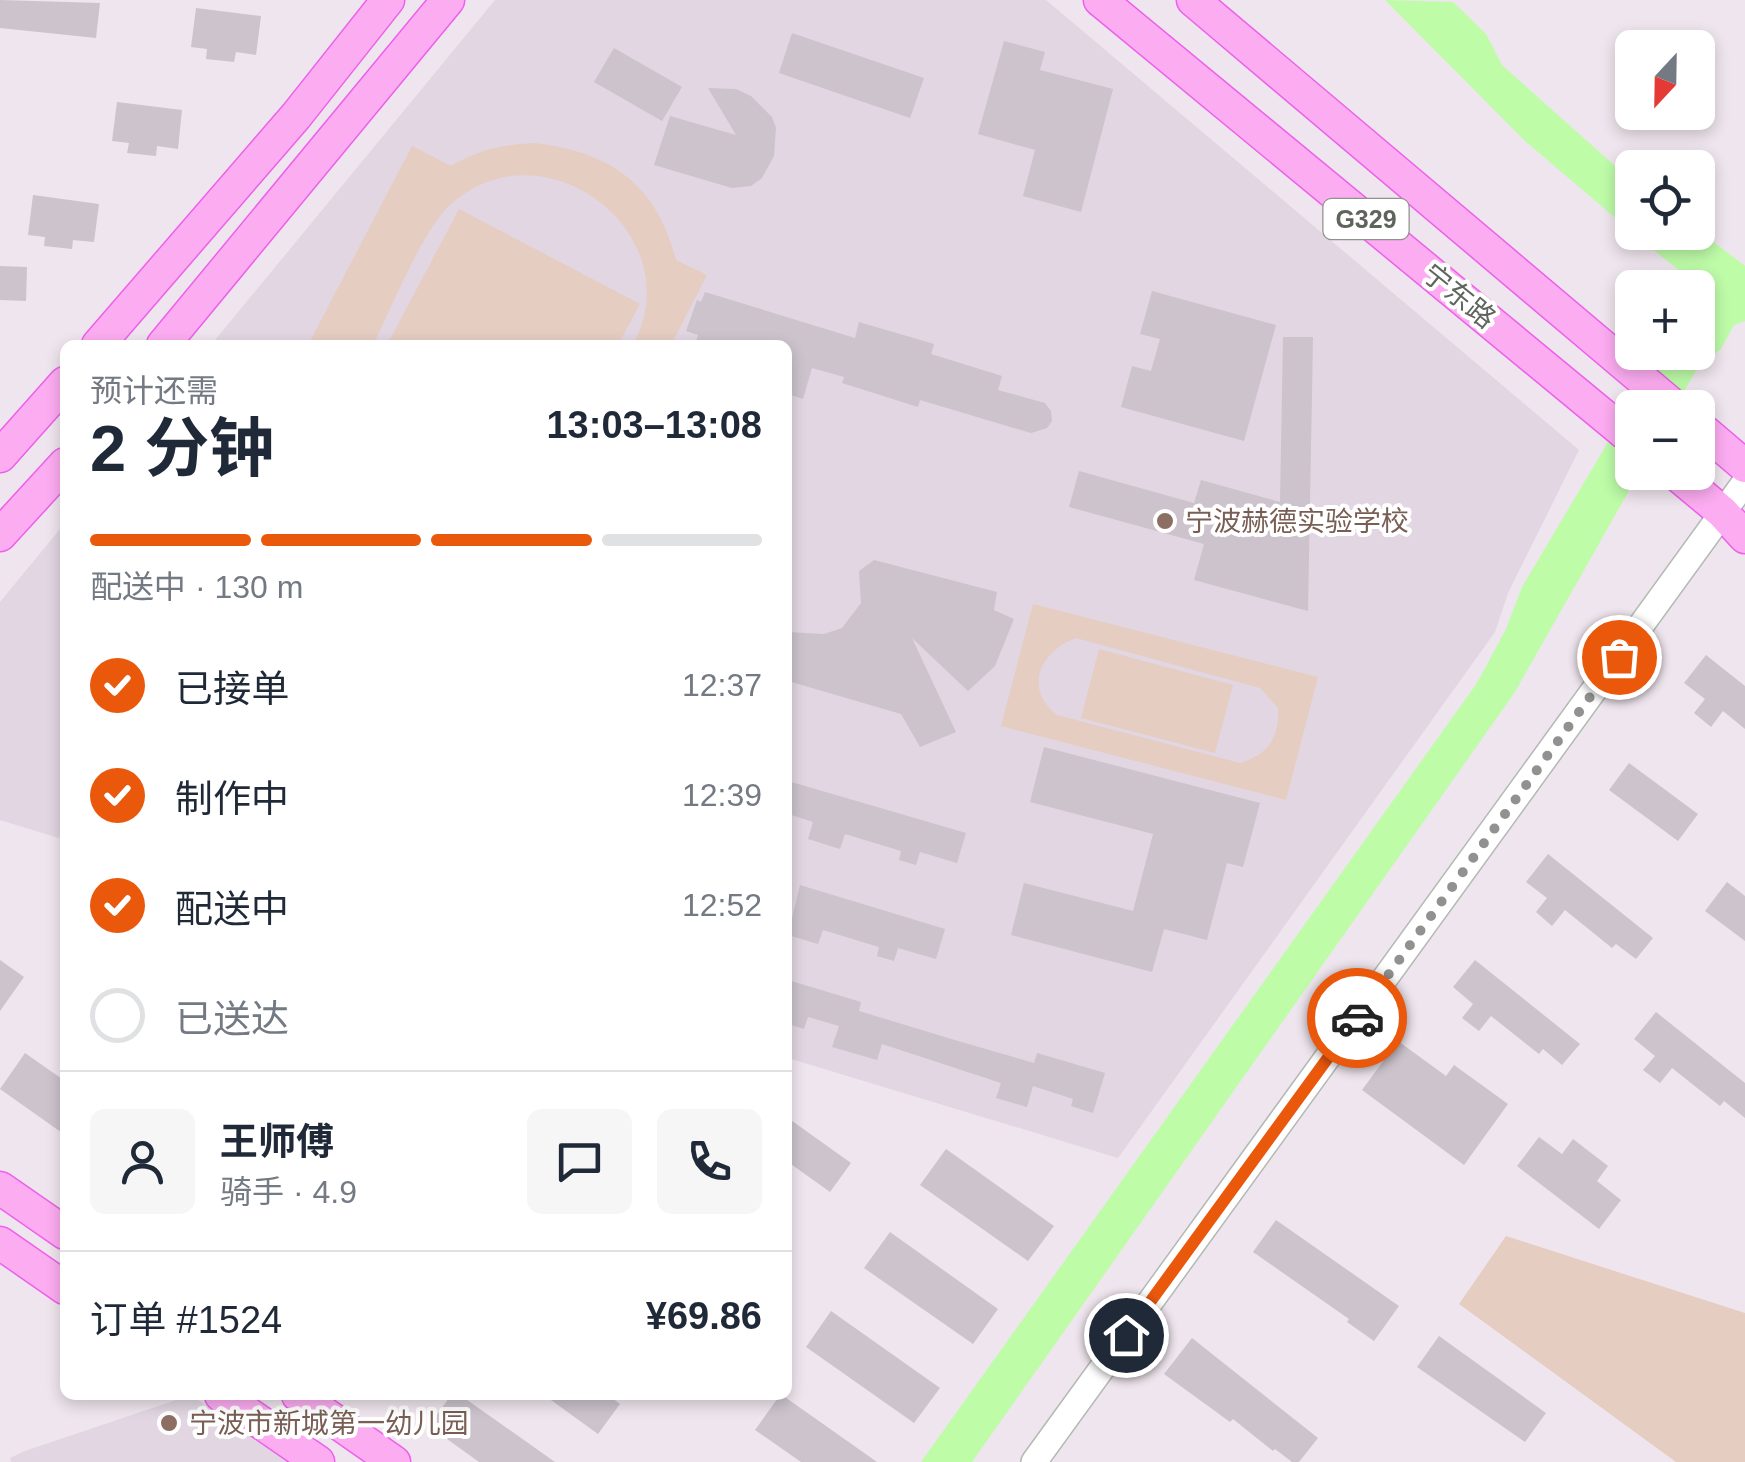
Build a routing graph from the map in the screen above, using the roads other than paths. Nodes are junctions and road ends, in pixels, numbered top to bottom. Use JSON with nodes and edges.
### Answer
{"nodes":[{"id":1,"x":388,"y":0,"type":"edge"},
{"id":2,"x":448,"y":0,"type":"edge"},
{"id":3,"x":1100,"y":0,"type":"edge"},
{"id":4,"x":1192,"y":0,"type":"edge"},
{"id":5,"x":102,"y":340,"type":"edge"},
{"id":6,"x":167,"y":340,"type":"edge"},
{"id":7,"x":60,"y":389,"type":"edge"},
{"id":8,"x":1655,"y":390,"type":"edge"},
{"id":9,"x":1615,"y":424,"type":"edge"},
{"id":10,"x":1715,"y":440,"type":"edge"},
{"id":11,"x":0,"y":456,"type":"edge"},
{"id":12,"x":1745,"y":466,"type":"edge"},
{"id":13,"x":60,"y":469,"type":"edge"},
{"id":14,"x":1745,"y":482,"type":"edge"},
{"id":15,"x":1696,"y":490,"type":"edge"},
{"id":16,"x":1722,"y":512,"type":"junction"},
{"id":17,"x":0,"y":535,"type":"edge"},
{"id":18,"x":1745,"y":537,"type":"edge"},
{"id":19,"x":0,"y":1188,"type":"edge"},
{"id":20,"x":60,"y":1230,"type":"edge"},
{"id":21,"x":0,"y":1243,"type":"edge"},
{"id":22,"x":60,"y":1285,"type":"edge"},
{"id":23,"x":228,"y":1400,"type":"edge"},
{"id":24,"x":305,"y":1400,"type":"edge"},
{"id":25,"x":318,"y":1462,"type":"edge"},
{"id":26,"x":394,"y":1462,"type":"edge"},
{"id":27,"x":1034,"y":1462,"type":"edge"}],
"edges":[{"from":1,"to":5,"type":"main road"},
{"from":2,"to":6,"type":"main road"},
{"from":3,"to":9,"type":"main road","name":"宁东路","number":"G329"},
{"from":4,"to":8,"type":"main road","name":"宁东路","number":"G329"},
{"from":7,"to":11,"type":"main road"},
{"from":10,"to":12,"type":"main road"},
{"from":13,"to":17,"type":"main road"},
{"from":14,"to":16,"type":"street"},
{"from":15,"to":16,"type":"main road"},
{"from":16,"to":18,"type":"main road"},
{"from":16,"to":27,"type":"street"},
{"from":19,"to":20,"type":"main road"},
{"from":21,"to":22,"type":"main road"},
{"from":23,"to":25,"type":"main road"},
{"from":24,"to":26,"type":"main road"}]}
